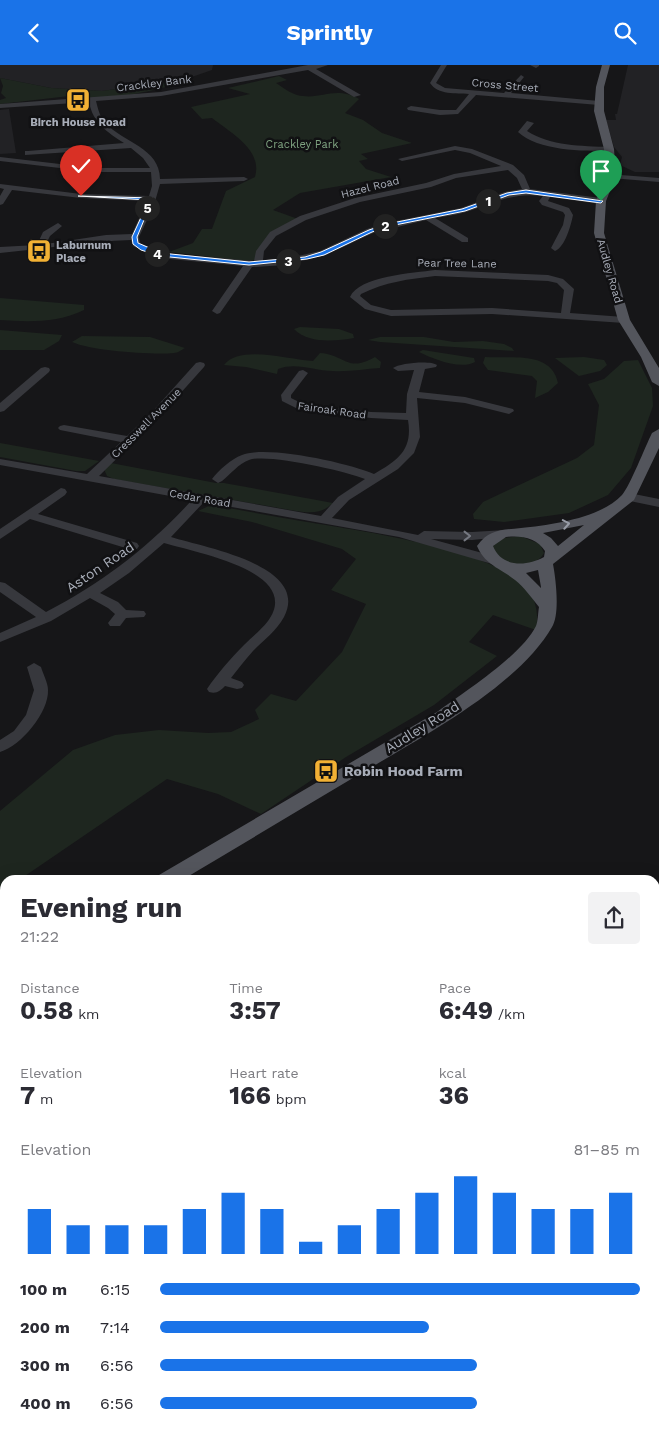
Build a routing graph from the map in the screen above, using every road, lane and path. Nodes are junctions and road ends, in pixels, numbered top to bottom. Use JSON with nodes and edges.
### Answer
{"nodes":[{"id":1,"x":324,"y":65,"type":"edge"},
{"id":2,"x":444,"y":65,"type":"edge"},
{"id":3,"x":606,"y":65,"type":"edge"},
{"id":4,"x":306,"y":66,"type":"edge"},
{"id":5,"x":521,"y":77,"type":"dead end"},
{"id":6,"x":474,"y":93,"type":"junction"},
{"id":7,"x":357,"y":95,"type":"dead end"},
{"id":8,"x":505,"y":96,"type":"junction"},
{"id":9,"x":92,"y":101,"type":"junction"},
{"id":10,"x":599,"y":103,"type":"junction"},
{"id":11,"x":0,"y":106,"type":"edge"},
{"id":12,"x":411,"y":108,"type":"dead end"},
{"id":13,"x":530,"y":123,"type":"dead end"},
{"id":14,"x":134,"y":145,"type":"junction"},
{"id":15,"x":609,"y":149,"type":"junction"},
{"id":16,"x":28,"y":153,"type":"dead end"},
{"id":17,"x":0,"y":159,"type":"edge"},
{"id":18,"x":402,"y":159,"type":"dead end"},
{"id":19,"x":510,"y":167,"type":"junction"},
{"id":20,"x":154,"y":170,"type":"junction"},
{"id":21,"x":611,"y":177,"type":"junction"},
{"id":22,"x":244,"y":179,"type":"dead end"},
{"id":23,"x":659,"y":181,"type":"edge"},
{"id":24,"x":156,"y":182,"type":"junction"},
{"id":25,"x":0,"y":186,"type":"edge"},
{"id":26,"x":9,"y":188,"type":"junction"},
{"id":27,"x":526,"y":191,"type":"junction"},
{"id":28,"x":548,"y":194,"type":"junction"},
{"id":29,"x":152,"y":199,"type":"junction"},
{"id":30,"x":601,"y":201,"type":"junction"},
{"id":31,"x":0,"y":202,"type":"edge"},
{"id":32,"x":429,"y":218,"type":"junction"},
{"id":33,"x":58,"y":226,"type":"dead end"},
{"id":34,"x":135,"y":237,"type":"junction"},
{"id":35,"x":465,"y":240,"type":"dead end"},
{"id":36,"x":42,"y":247,"type":"junction"},
{"id":37,"x":555,"y":248,"type":"dead end"},
{"id":38,"x":0,"y":251,"type":"edge"},
{"id":39,"x":253,"y":264,"type":"junction"},
{"id":40,"x":217,"y":311,"type":"dead end"},
{"id":41,"x":565,"y":317,"type":"junction"},
{"id":42,"x":624,"y":320,"type":"junction"},
{"id":43,"x":200,"y":365,"type":"dead end"},
{"id":44,"x":398,"y":368,"type":"dead end"},
{"id":45,"x":44,"y":370,"type":"dead end"},
{"id":46,"x":303,"y":373,"type":"dead end"},
{"id":47,"x":659,"y":382,"type":"edge"},
{"id":48,"x":412,"y":394,"type":"junction"},
{"id":49,"x":520,"y":405,"type":"dead end"},
{"id":50,"x":0,"y":409,"type":"edge"},
{"id":51,"x":412,"y":417,"type":"junction"},
{"id":52,"x":64,"y":427,"type":"dead end"},
{"id":53,"x":659,"y":433,"type":"edge"},
{"id":54,"x":130,"y":440,"type":"junction"},
{"id":55,"x":0,"y":462,"type":"edge"},
{"id":56,"x":242,"y":473,"type":"dead end"},
{"id":57,"x":90,"y":478,"type":"junction"},
{"id":58,"x":374,"y":478,"type":"junction"},
{"id":59,"x":61,"y":492,"type":"dead end"},
{"id":60,"x":629,"y":497,"type":"junction"},
{"id":61,"x":201,"y":498,"type":"junction"},
{"id":62,"x":659,"y":503,"type":"edge"},
{"id":63,"x":609,"y":513,"type":"junction"},
{"id":64,"x":29,"y":515,"type":"junction"},
{"id":65,"x":324,"y":520,"type":"junction"},
{"id":66,"x":523,"y":532,"type":"junction"},
{"id":67,"x":502,"y":533,"type":"junction"},
{"id":68,"x":400,"y":534,"type":"junction"},
{"id":69,"x":0,"y":535,"type":"edge"},
{"id":70,"x":163,"y":539,"type":"junction"},
{"id":71,"x":133,"y":546,"type":"dead end"},
{"id":72,"x":495,"y":561,"type":"junction"},
{"id":73,"x":548,"y":561,"type":"junction"},
{"id":74,"x":0,"y":586,"type":"edge"},
{"id":75,"x":92,"y":594,"type":"junction"},
{"id":76,"x":548,"y":608,"type":"junction"},
{"id":77,"x":139,"y":614,"type":"dead end"},
{"id":78,"x":46,"y":618,"type":"junction"},
{"id":79,"x":0,"y":637,"type":"edge"},
{"id":80,"x":34,"y":667,"type":"dead end"},
{"id":81,"x":238,"y":685,"type":"dead end"},
{"id":82,"x":0,"y":747,"type":"edge"},
{"id":83,"x":174,"y":875,"type":"edge"}],
"edges":[{"from":1,"to":4,"type":"street","name":"Crackley Bank"},
{"from":2,"to":6,"type":"street","name":"Cross Street"},
{"from":3,"to":10,"type":"main road","name":"Audley Road"},
{"from":4,"to":7,"type":"street"},
{"from":4,"to":9,"type":"street","name":"Crackley Bank"},
{"from":5,"to":8,"type":"street"},
{"from":6,"to":8,"type":"street","name":"Cross Street"},
{"from":6,"to":12,"type":"street"},
{"from":8,"to":10,"type":"street","name":"Cross Street"},
{"from":9,"to":11,"type":"street","name":"Crackley Bank"},
{"from":9,"to":14,"type":"street"},
{"from":10,"to":15,"type":"main road","name":"Audley Road"},
{"from":13,"to":15,"type":"street"},
{"from":14,"to":16,"type":"street"},
{"from":14,"to":20,"type":"street"},
{"from":15,"to":21,"type":"main road","name":"Audley Road"},
{"from":17,"to":20,"type":"street"},
{"from":18,"to":19,"type":"street"},
{"from":19,"to":27,"type":"street"},
{"from":19,"to":39,"type":"street","name":"Hazel Road"},
{"from":20,"to":24,"type":"street"},
{"from":21,"to":23,"type":"street"},
{"from":21,"to":30,"type":"main road","name":"Audley Road"},
{"from":22,"to":24,"type":"street"},
{"from":24,"to":29,"type":"street"},
{"from":25,"to":26,"type":"street"},
{"from":26,"to":29,"type":"street"},
{"from":26,"to":31,"type":"street"},
{"from":27,"to":28,"type":"street"},
{"from":27,"to":32,"type":"street"},
{"from":28,"to":30,"type":"street"},
{"from":28,"to":37,"type":"street"},
{"from":29,"to":34,"type":"street"},
{"from":30,"to":42,"type":"main road","name":"Audley Road"},
{"from":32,"to":35,"type":"street"},
{"from":32,"to":39,"type":"street"},
{"from":33,"to":36,"type":"street"},
{"from":34,"to":36,"type":"street"},
{"from":34,"to":39,"type":"street"},
{"from":36,"to":38,"type":"street"},
{"from":39,"to":40,"type":"street","name":"Hazel Road"},
{"from":41,"to":41,"type":"street","name":"Pear Tree Lane"},
{"from":41,"to":42,"type":"street","name":"Pear Tree Lane"},
{"from":42,"to":47,"type":"main road","name":"Audley Road"},
{"from":43,"to":54,"type":"street","name":"Cresswell Avenue"},
{"from":44,"to":48,"type":"street"},
{"from":45,"to":50,"type":"street"},
{"from":46,"to":51,"type":"street","name":"Fairoak Road"},
{"from":48,"to":49,"type":"street"},
{"from":48,"to":51,"type":"street"},
{"from":51,"to":58,"type":"street"},
{"from":52,"to":54,"type":"street"},
{"from":53,"to":60,"type":"main road"},
{"from":54,"to":57,"type":"street","name":"Cresswell Avenue"},
{"from":55,"to":57,"type":"street","name":"Cedar Road"},
{"from":56,"to":58,"type":"street"},
{"from":57,"to":61,"type":"street","name":"Cedar Road"},
{"from":58,"to":65,"type":"street"},
{"from":59,"to":64,"type":"street"},
{"from":60,"to":62,"type":"street"},
{"from":60,"to":63,"type":"main road"},
{"from":61,"to":65,"type":"street","name":"Cedar Road"},
{"from":61,"to":70,"type":"street","name":"Aston Road"},
{"from":66,"to":63,"type":"main road","one_way":true},
{"from":63,"to":73,"type":"main road"},
{"from":64,"to":69,"type":"street"},
{"from":64,"to":71,"type":"street"},
{"from":65,"to":68,"type":"street","name":"Cedar Road"},
{"from":66,"to":67,"type":"main road"},
{"from":66,"to":73,"type":"main road","name":"Audley Road"},
{"from":68,"to":67,"type":"street","one_way":true},
{"from":67,"to":72,"type":"main road"},
{"from":68,"to":72,"type":"street"},
{"from":70,"to":75,"type":"street","name":"Aston Road"},
{"from":70,"to":81,"type":"street"},
{"from":72,"to":73,"type":"main road"},
{"from":72,"to":76,"type":"main road"},
{"from":73,"to":76,"type":"main road","name":"Audley Road"},
{"from":74,"to":78,"type":"street"},
{"from":75,"to":77,"type":"street"},
{"from":75,"to":78,"type":"street","name":"Aston Road"},
{"from":76,"to":83,"type":"main road","name":"Audley Road"},
{"from":78,"to":79,"type":"street","name":"Aston Road"},
{"from":80,"to":82,"type":"street"}]}
